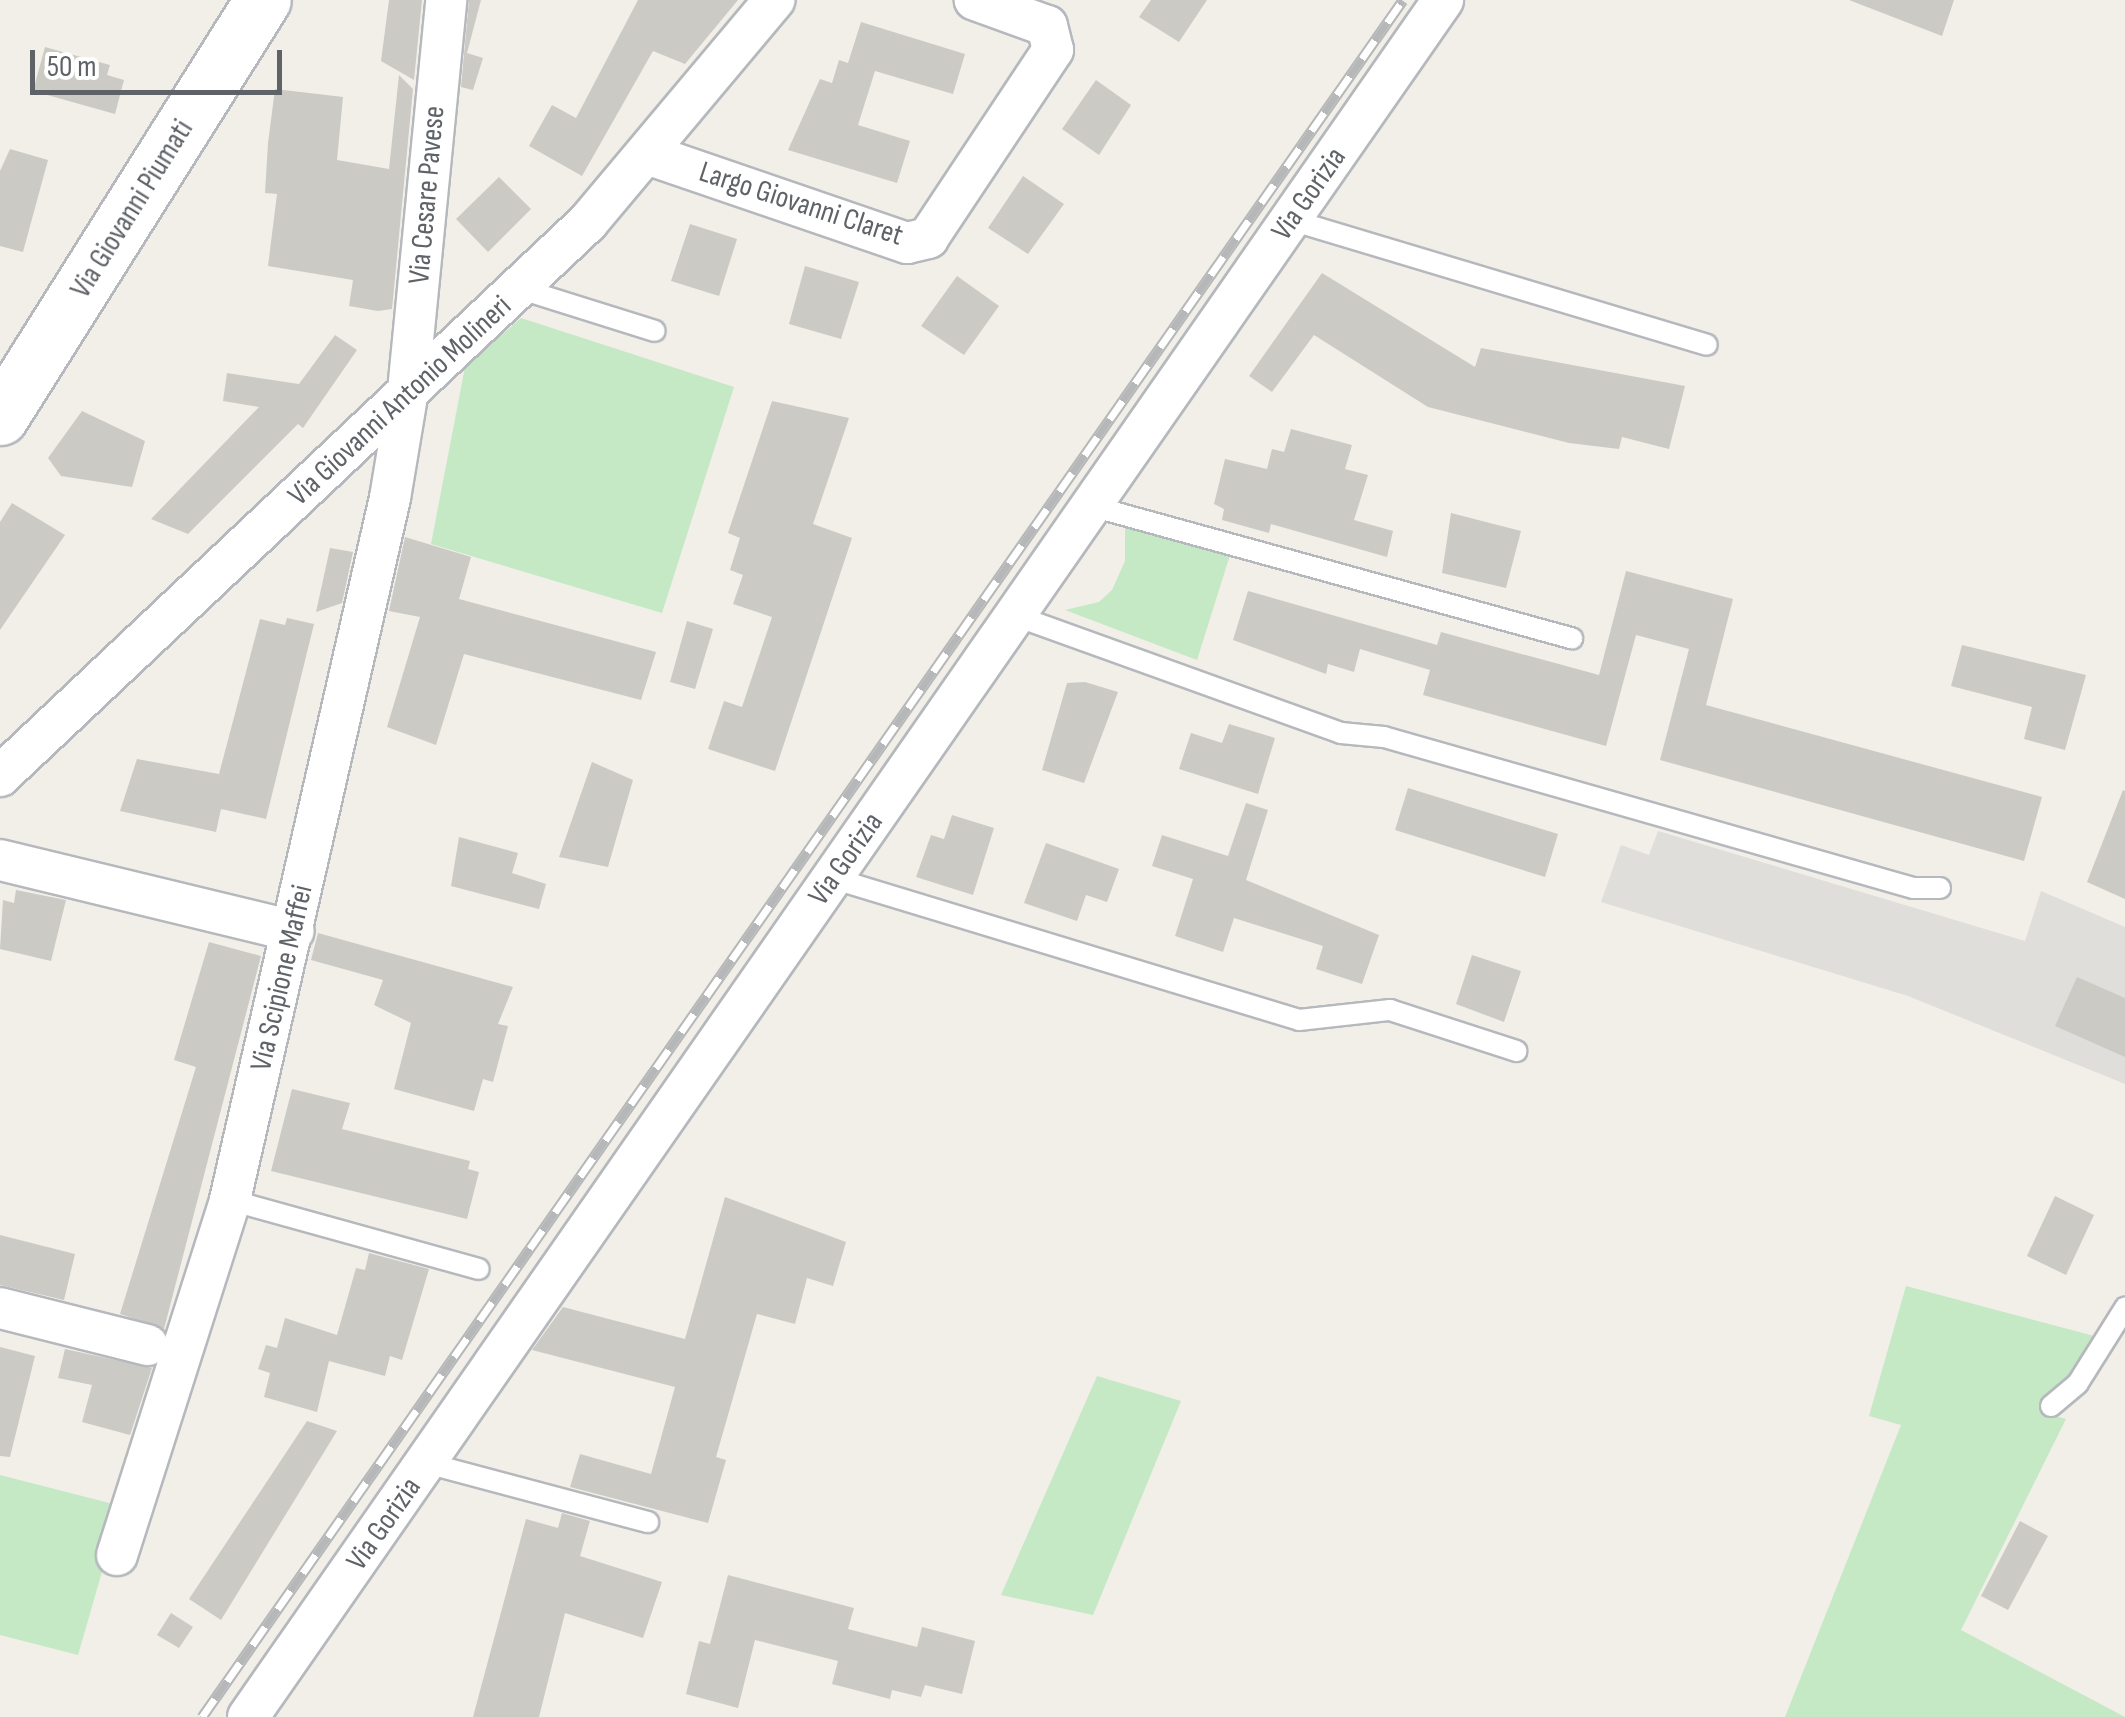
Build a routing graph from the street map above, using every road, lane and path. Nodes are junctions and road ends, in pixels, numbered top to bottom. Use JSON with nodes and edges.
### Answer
{"nodes":[{"id":1,"x":263,"y":0,"type":"edge"},
{"id":2,"x":446,"y":0,"type":"edge"},
{"id":3,"x":774,"y":0,"type":"edge"},
{"id":4,"x":976,"y":0,"type":"edge"},
{"id":5,"x":1444,"y":0,"type":"edge"},
{"id":6,"x":647,"y":154,"type":"junction"},
{"id":7,"x":1291,"y":220,"type":"junction"},
{"id":8,"x":520,"y":290,"type":"junction"},
{"id":9,"x":655,"y":331,"type":"dead end"},
{"id":10,"x":1708,"y":345,"type":"dead end"},
{"id":11,"x":408,"y":391,"type":"junction"},
{"id":12,"x":0,"y":417,"type":"edge"},
{"id":13,"x":1095,"y":506,"type":"junction"},
{"id":14,"x":1019,"y":617,"type":"junction"},
{"id":15,"x":1572,"y":638,"type":"dead end"},
{"id":16,"x":0,"y":776,"type":"edge"},
{"id":17,"x":0,"y":860,"type":"edge"},
{"id":18,"x":832,"y":878,"type":"junction"},
{"id":19,"x":1940,"y":888,"type":"dead end"},
{"id":20,"x":294,"y":931,"type":"junction"},
{"id":21,"x":1516,"y":1051,"type":"dead end"},
{"id":22,"x":230,"y":1200,"type":"junction"},
{"id":23,"x":479,"y":1270,"type":"dead end"},
{"id":24,"x":0,"y":1308,"type":"edge"},
{"id":25,"x":2125,"y":1308,"type":"edge"},
{"id":26,"x":146,"y":1345,"type":"dead end"},
{"id":27,"x":2051,"y":1406,"type":"dead end"},
{"id":28,"x":426,"y":1463,"type":"junction"},
{"id":29,"x":648,"y":1522,"type":"dead end"},
{"id":30,"x":117,"y":1554,"type":"dead end"},
{"id":31,"x":248,"y":1717,"type":"edge"}],
"edges":[{"from":1,"to":12,"type":"street","name":"Via Giovanni Piumati"},
{"from":2,"to":11,"type":"street","name":"Via Cesare Pavese"},
{"from":3,"to":6,"type":"street","name":"Via Giovanni Antonio Molineri"},
{"from":4,"to":6,"type":"street","name":"Largo Giovanni Claret"},
{"from":5,"to":7,"type":"street","name":"Via Gorizia"},
{"from":6,"to":8,"type":"street","name":"Via Giovanni Antonio Molineri"},
{"from":7,"to":10,"type":"lane"},
{"from":7,"to":13,"type":"street","name":"Via Gorizia"},
{"from":8,"to":9,"type":"lane"},
{"from":8,"to":11,"type":"street","name":"Via Giovanni Antonio Molineri"},
{"from":11,"to":16,"type":"street","name":"Via Giovanni Antonio Molineri"},
{"from":11,"to":20,"type":"street","name":"Via Scipione Maffei"},
{"from":13,"to":14,"type":"street","name":"Via Gorizia"},
{"from":13,"to":15,"type":"lane"},
{"from":14,"to":18,"type":"street","name":"Via Gorizia"},
{"from":14,"to":19,"type":"lane"},
{"from":17,"to":20,"type":"street"},
{"from":18,"to":21,"type":"lane"},
{"from":18,"to":28,"type":"street","name":"Via Gorizia"},
{"from":20,"to":22,"type":"street","name":"Via Scipione Maffei"},
{"from":22,"to":23,"type":"lane"},
{"from":22,"to":30,"type":"street","name":"Via Scipione Maffei"},
{"from":24,"to":26,"type":"street"},
{"from":25,"to":27,"type":"lane"},
{"from":28,"to":29,"type":"lane"},
{"from":28,"to":31,"type":"street","name":"Via Gorizia"}]}
